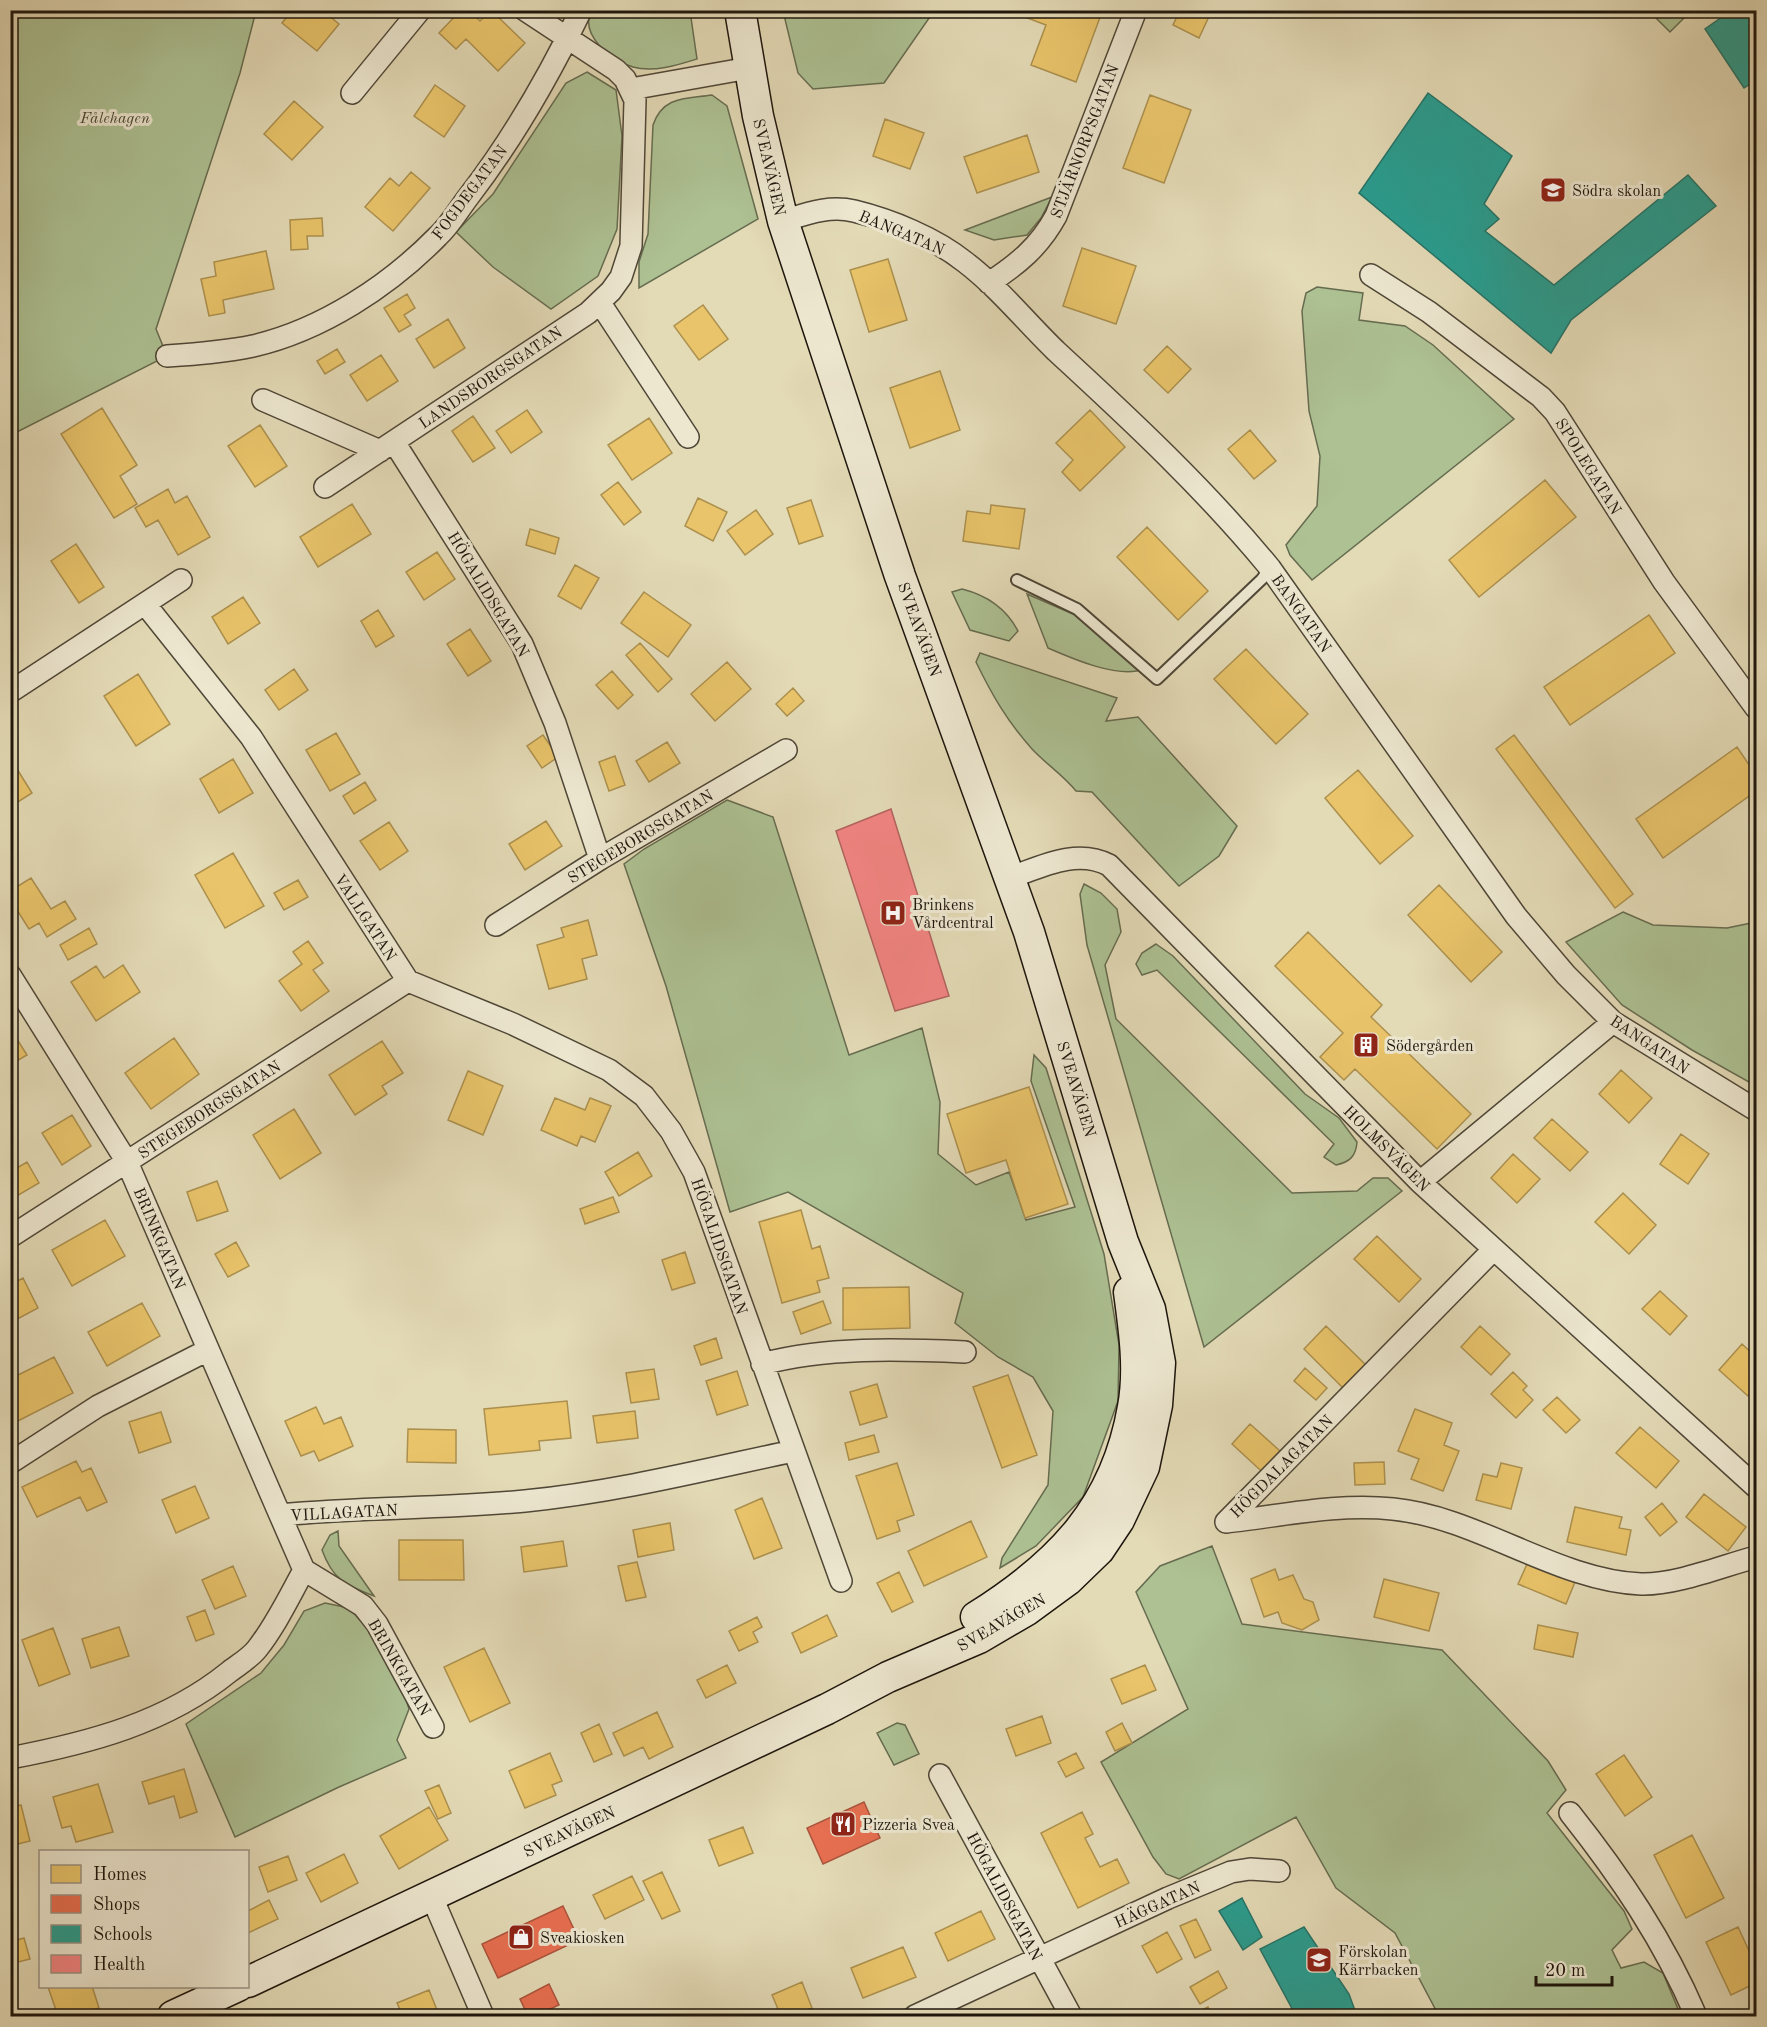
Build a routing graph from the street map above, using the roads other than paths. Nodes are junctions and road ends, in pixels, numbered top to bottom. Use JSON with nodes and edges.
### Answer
{"nodes":[{"id":1,"x":420,"y":10,"type":"edge"},
{"id":2,"x":525,"y":10,"type":"edge"},
{"id":3,"x":581,"y":10,"type":"edge"},
{"id":4,"x":740,"y":10,"type":"edge"},
{"id":5,"x":1136,"y":10,"type":"edge"},
{"id":6,"x":567,"y":40,"type":"junction"},
{"id":7,"x":749,"y":68,"type":"junction"},
{"id":8,"x":631,"y":89,"type":"junction"},
{"id":9,"x":351,"y":93,"type":"dead end"},
{"id":10,"x":783,"y":221,"type":"junction"},
{"id":11,"x":1371,"y":275,"type":"dead end"},
{"id":12,"x":989,"y":283,"type":"junction"},
{"id":13,"x":600,"y":303,"type":"junction"},
{"id":14,"x":167,"y":356,"type":"dead end"},
{"id":15,"x":263,"y":400,"type":"dead end"},
{"id":16,"x":688,"y":437,"type":"dead end"},
{"id":17,"x":387,"y":446,"type":"junction"},
{"id":18,"x":325,"y":487,"type":"dead end"},
{"id":19,"x":1270,"y":568,"type":"junction"},
{"id":20,"x":181,"y":580,"type":"dead end"},
{"id":21,"x":1017,"y":580,"type":"dead end"},
{"id":22,"x":145,"y":604,"type":"junction"},
{"id":23,"x":10,"y":692,"type":"edge"},
{"id":24,"x":1756,"y":708,"type":"edge"},
{"id":25,"x":786,"y":750,"type":"dead end"},
{"id":26,"x":600,"y":859,"type":"junction"},
{"id":27,"x":1009,"y":878,"type":"junction"},
{"id":28,"x":496,"y":925,"type":"dead end"},
{"id":29,"x":10,"y":975,"type":"edge"},
{"id":30,"x":408,"y":981,"type":"junction"},
{"id":31,"x":1613,"y":1022,"type":"junction"},
{"id":32,"x":1756,"y":1110,"type":"edge"},
{"id":33,"x":127,"y":1162,"type":"junction"},
{"id":34,"x":1420,"y":1182,"type":"junction"},
{"id":35,"x":10,"y":1237,"type":"edge"},
{"id":36,"x":1493,"y":1251,"type":"junction"},
{"id":37,"x":208,"y":1350,"type":"junction"},
{"id":38,"x":965,"y":1352,"type":"dead end"},
{"id":39,"x":762,"y":1364,"type":"junction"},
{"id":40,"x":793,"y":1451,"type":"junction"},
{"id":41,"x":10,"y":1463,"type":"edge"},
{"id":42,"x":1756,"y":1487,"type":"edge"},
{"id":43,"x":280,"y":1515,"type":"junction"},
{"id":44,"x":1756,"y":1557,"type":"edge"},
{"id":45,"x":304,"y":1570,"type":"junction"},
{"id":46,"x":841,"y":1581,"type":"dead end"},
{"id":47,"x":434,"y":1727,"type":"dead end"},
{"id":48,"x":10,"y":1758,"type":"edge"},
{"id":49,"x":940,"y":1775,"type":"dead end"},
{"id":50,"x":1570,"y":1813,"type":"dead end"},
{"id":51,"x":1279,"y":1871,"type":"dead end"},
{"id":52,"x":431,"y":1895,"type":"junction"},
{"id":53,"x":1039,"y":1959,"type":"junction"},
{"id":54,"x":249,"y":1982,"type":"edge"},
{"id":55,"x":234,"y":1988,"type":"edge"},
{"id":56,"x":173,"y":2016,"type":"edge"},
{"id":57,"x":483,"y":2016,"type":"edge"},
{"id":58,"x":915,"y":2016,"type":"edge"},
{"id":59,"x":1071,"y":2016,"type":"edge"},
{"id":60,"x":1696,"y":2016,"type":"edge"}],
"edges":[{"from":1,"to":9,"type":"street"},
{"from":2,"to":6,"type":"street"},
{"from":3,"to":6,"type":"street","name":"FOGDEGATAN"},
{"from":4,"to":7,"type":"main road","name":"SVEAVÄGEN"},
{"from":5,"to":12,"type":"street","name":"STJÄRNORPSGATAN"},
{"from":6,"to":8,"type":"street"},
{"from":6,"to":14,"type":"street","name":"FOGDEGATAN"},
{"from":7,"to":8,"type":"street"},
{"from":7,"to":10,"type":"main road","name":"SVEAVÄGEN"},
{"from":8,"to":13,"type":"street","name":"LANDSBORGSGATAN"},
{"from":10,"to":12,"type":"street","name":"BANGATAN"},
{"from":10,"to":27,"type":"main road","name":"SVEAVÄGEN"},
{"from":11,"to":24,"type":"street","name":"SPOLEGATAN"},
{"from":12,"to":19,"type":"street","name":"BANGATAN"},
{"from":13,"to":16,"type":"street"},
{"from":13,"to":17,"type":"street","name":"LANDSBORGSGATAN"},
{"from":15,"to":17,"type":"street"},
{"from":17,"to":18,"type":"street","name":"LANDSBORGSGATAN"},
{"from":17,"to":26,"type":"street","name":"HÖGALIDSGATAN"},
{"from":19,"to":21,"type":"lane"},
{"from":19,"to":31,"type":"street","name":"BANGATAN"},
{"from":20,"to":22,"type":"street"},
{"from":22,"to":23,"type":"street"},
{"from":22,"to":30,"type":"street","name":"VALLGATAN"},
{"from":25,"to":26,"type":"street","name":"STEGEBORGSGATAN"},
{"from":26,"to":28,"type":"street","name":"STEGEBORGSGATAN"},
{"from":27,"to":34,"type":"street","name":"HOLMSVÄGEN"},
{"from":27,"to":52,"type":"main road","name":"SVEAVÄGEN"},
{"from":29,"to":33,"type":"street","name":"BRINKGATAN"},
{"from":30,"to":33,"type":"street","name":"STEGEBORGSGATAN"},
{"from":30,"to":39,"type":"street","name":"HÖGALIDSGATAN"},
{"from":31,"to":32,"type":"street","name":"BANGATAN"},
{"from":31,"to":34,"type":"street"},
{"from":33,"to":35,"type":"street","name":"STEGEBORGSGATAN"},
{"from":33,"to":37,"type":"street","name":"BRINKGATAN"},
{"from":34,"to":36,"type":"street","name":"HOLMSVÄGEN"},
{"from":36,"to":42,"type":"street","name":"HOLMSVÄGEN"},
{"from":36,"to":44,"type":"street","name":"HÖGDALAGATAN"},
{"from":37,"to":41,"type":"street"},
{"from":37,"to":43,"type":"street","name":"BRINKGATAN"},
{"from":38,"to":39,"type":"street"},
{"from":39,"to":40,"type":"street","name":"HÖGALIDSGATAN"},
{"from":40,"to":43,"type":"street","name":"VILLAGATAN"},
{"from":40,"to":46,"type":"street","name":"HÖGALIDSGATAN"},
{"from":43,"to":45,"type":"street","name":"VILLAGATAN"},
{"from":45,"to":47,"type":"street","name":"BRINKGATAN"},
{"from":45,"to":48,"type":"street"},
{"from":49,"to":53,"type":"street","name":"HÖGALIDSGATAN"},
{"from":50,"to":60,"type":"street"},
{"from":51,"to":53,"type":"street","name":"HÄGGATAN"},
{"from":52,"to":54,"type":"main road","name":"SVEAVÄGEN"},
{"from":52,"to":57,"type":"street"},
{"from":53,"to":58,"type":"street","name":"HÄGGATAN"},
{"from":53,"to":59,"type":"street","name":"HÖGALIDSGATAN"},
{"from":55,"to":56,"type":"main road"}]}
